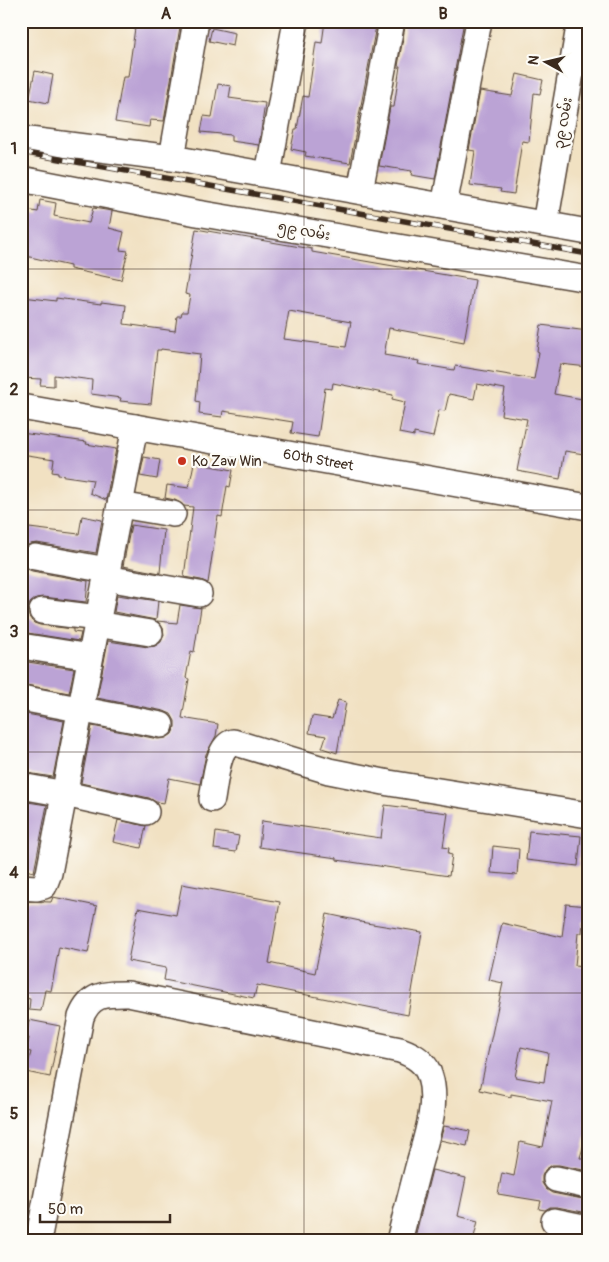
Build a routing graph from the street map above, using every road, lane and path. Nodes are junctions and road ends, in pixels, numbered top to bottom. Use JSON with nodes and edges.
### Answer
{"nodes":[{"id":1,"x":196,"y":21,"type":"edge"},
{"id":2,"x":296,"y":21,"type":"edge"},
{"id":3,"x":392,"y":21,"type":"edge"},
{"id":4,"x":479,"y":21,"type":"edge"},
{"id":5,"x":580,"y":21,"type":"edge"},
{"id":6,"x":21,"y":139,"type":"edge"},
{"id":7,"x":172,"y":158,"type":"junction"},
{"id":8,"x":268,"y":174,"type":"junction"},
{"id":9,"x":21,"y":179,"type":"edge"},
{"id":10,"x":360,"y":192,"type":"junction"},
{"id":11,"x":444,"y":206,"type":"junction"},
{"id":12,"x":545,"y":224,"type":"junction"},
{"id":13,"x":588,"y":232,"type":"edge"},
{"id":14,"x":588,"y":279,"type":"edge"},
{"id":15,"x":21,"y":407,"type":"edge"},
{"id":16,"x":135,"y":427,"type":"junction"},
{"id":17,"x":120,"y":505,"type":"junction"},
{"id":18,"x":588,"y":507,"type":"edge"},
{"id":19,"x":173,"y":514,"type":"dead end"},
{"id":20,"x":35,"y":557,"type":"dead end"},
{"id":21,"x":106,"y":574,"type":"junction"},
{"id":22,"x":199,"y":594,"type":"dead end"},
{"id":23,"x":42,"y":611,"type":"dead end"},
{"id":24,"x":97,"y":621,"type":"junction"},
{"id":25,"x":150,"y":633,"type":"dead end"},
{"id":26,"x":21,"y":646,"type":"edge"},
{"id":27,"x":90,"y":657,"type":"junction"},
{"id":28,"x":21,"y":698,"type":"edge"},
{"id":29,"x":82,"y":709,"type":"junction"},
{"id":30,"x":161,"y":725,"type":"dead end"},
{"id":31,"x":21,"y":786,"type":"edge"},
{"id":32,"x":65,"y":794,"type":"junction"},
{"id":33,"x":212,"y":799,"type":"dead end"},
{"id":34,"x":146,"y":812,"type":"dead end"},
{"id":35,"x":588,"y":815,"type":"edge"},
{"id":36,"x":21,"y":887,"type":"edge"},
{"id":37,"x":556,"y":1179,"type":"dead end"},
{"id":38,"x":588,"y":1186,"type":"edge"},
{"id":39,"x":554,"y":1221,"type":"dead end"},
{"id":40,"x":588,"y":1228,"type":"edge"},
{"id":41,"x":38,"y":1241,"type":"edge"},
{"id":42,"x":399,"y":1241,"type":"edge"}],
"edges":[{"from":1,"to":7,"type":"street"},
{"from":2,"to":8,"type":"street"},
{"from":3,"to":10,"type":"street"},
{"from":4,"to":11,"type":"street"},
{"from":5,"to":12,"type":"street","name":"၃၉ လမ်း"},
{"from":6,"to":7,"type":"street"},
{"from":7,"to":8,"type":"street"},
{"from":8,"to":10,"type":"street"},
{"from":9,"to":14,"type":"street","name":"၅၉ လမ်း"},
{"from":10,"to":11,"type":"street"},
{"from":11,"to":12,"type":"street"},
{"from":12,"to":13,"type":"street"},
{"from":15,"to":16,"type":"street","name":"60th Street"},
{"from":16,"to":17,"type":"street"},
{"from":16,"to":18,"type":"street","name":"60th Street"},
{"from":17,"to":19,"type":"street"},
{"from":17,"to":21,"type":"street"},
{"from":20,"to":21,"type":"street"},
{"from":21,"to":22,"type":"street"},
{"from":21,"to":24,"type":"street"},
{"from":23,"to":24,"type":"street"},
{"from":24,"to":25,"type":"street"},
{"from":24,"to":27,"type":"street"},
{"from":26,"to":27,"type":"street"},
{"from":27,"to":29,"type":"street"},
{"from":28,"to":29,"type":"street"},
{"from":29,"to":30,"type":"street"},
{"from":29,"to":32,"type":"street"},
{"from":31,"to":32,"type":"street"},
{"from":32,"to":34,"type":"street"},
{"from":32,"to":36,"type":"street"},
{"from":33,"to":35,"type":"street"},
{"from":37,"to":38,"type":"street"},
{"from":39,"to":40,"type":"street"},
{"from":41,"to":42,"type":"street"}]}
